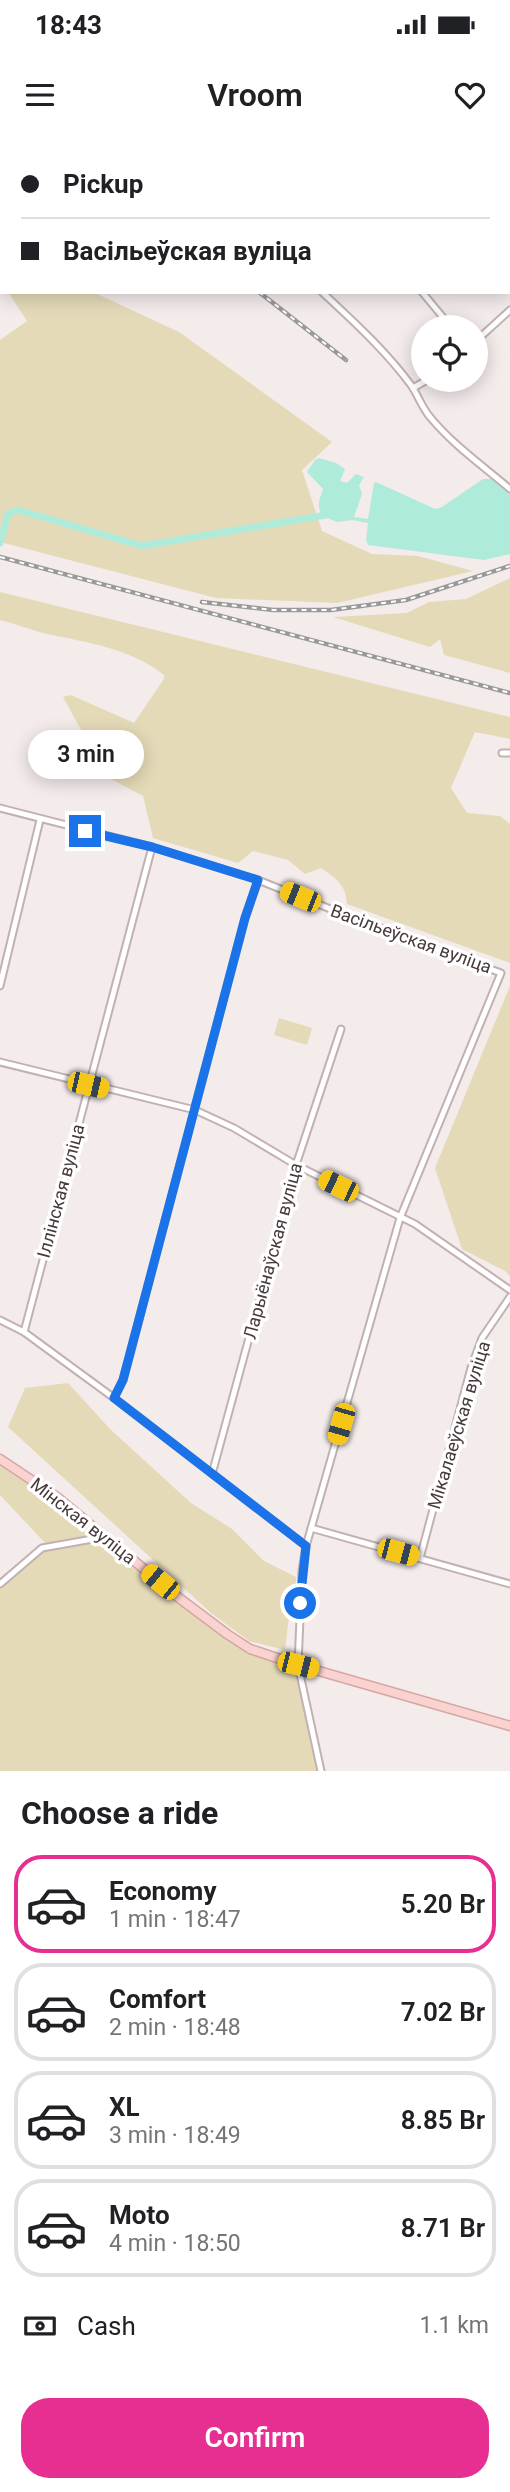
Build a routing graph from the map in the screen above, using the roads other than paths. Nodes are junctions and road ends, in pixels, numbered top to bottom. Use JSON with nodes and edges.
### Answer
{"nodes":[{"id":1,"x":324,"y":294,"type":"edge"},
{"id":2,"x":424,"y":294,"type":"edge"},
{"id":3,"x":510,"y":310,"type":"edge"},
{"id":4,"x":441,"y":315,"type":"edge"},
{"id":5,"x":488,"y":330,"type":"edge"},
{"id":6,"x":411,"y":386,"type":"edge"},
{"id":7,"x":415,"y":392,"type":"edge"},
{"id":8,"x":510,"y":489,"type":"edge"},
{"id":9,"x":502,"y":753,"type":"dead end"},
{"id":10,"x":510,"y":753,"type":"edge"},
{"id":11,"x":0,"y":808,"type":"edge"},
{"id":12,"x":40,"y":820,"type":"junction"},
{"id":13,"x":152,"y":847,"type":"junction"},
{"id":14,"x":258,"y":880,"type":"junction"},
{"id":15,"x":0,"y":986,"type":"edge"},
{"id":16,"x":341,"y":1029,"type":"dead end"},
{"id":17,"x":0,"y":1062,"type":"edge"},
{"id":18,"x":88,"y":1085,"type":"junction"},
{"id":19,"x":195,"y":1110,"type":"junction"},
{"id":20,"x":296,"y":1165,"type":"junction"},
{"id":21,"x":400,"y":1217,"type":"junction"},
{"id":22,"x":510,"y":1290,"type":"edge"},
{"id":23,"x":510,"y":1297,"type":"edge"},
{"id":24,"x":0,"y":1320,"type":"edge"},
{"id":25,"x":24,"y":1332,"type":"junction"},
{"id":26,"x":114,"y":1398,"type":"junction"},
{"id":27,"x":0,"y":1459,"type":"edge"},
{"id":28,"x":212,"y":1474,"type":"junction"},
{"id":29,"x":311,"y":1528,"type":"junction"},
{"id":30,"x":105,"y":1537,"type":"junction"},
{"id":31,"x":306,"y":1546,"type":"junction"},
{"id":32,"x":420,"y":1558,"type":"junction"},
{"id":33,"x":0,"y":1584,"type":"edge"},
{"id":34,"x":510,"y":1584,"type":"edge"},
{"id":35,"x":298,"y":1665,"type":"junction"},
{"id":36,"x":510,"y":1726,"type":"edge"},
{"id":37,"x":321,"y":1771,"type":"edge"}],
"edges":[{"from":1,"to":6,"type":"street"},
{"from":2,"to":4,"type":"street"},
{"from":3,"to":5,"type":"street"},
{"from":7,"to":8,"type":"street"},
{"from":9,"to":10,"type":"street"},
{"from":11,"to":12,"type":"street","name":"Васільеўская вуліца"},
{"from":12,"to":13,"type":"street","name":"Васільеўская вуліца"},
{"from":12,"to":15,"type":"street"},
{"from":13,"to":14,"type":"street","name":"Васільеўская вуліца"},
{"from":13,"to":18,"type":"street","name":"Іллінская вуліца"},
{"from":14,"to":19,"type":"street"},
{"from":14,"to":21,"type":"street","name":"Васільеўская вуліца"},
{"from":16,"to":20,"type":"street","name":"Ларыёнаўская вуліца"},
{"from":17,"to":18,"type":"street"},
{"from":18,"to":19,"type":"street"},
{"from":18,"to":25,"type":"street","name":"Іллінская вуліца"},
{"from":19,"to":20,"type":"street"},
{"from":19,"to":26,"type":"street"},
{"from":20,"to":21,"type":"street"},
{"from":20,"to":28,"type":"street","name":"Ларыёнаўская вуліца"},
{"from":21,"to":22,"type":"street"},
{"from":21,"to":29,"type":"street"},
{"from":23,"to":32,"type":"street","name":"Мікалаеўская вуліца"},
{"from":24,"to":25,"type":"street"},
{"from":25,"to":26,"type":"street"},
{"from":26,"to":28,"type":"street"},
{"from":27,"to":30,"type":"main road","name":"Мінская вуліца"},
{"from":28,"to":31,"type":"street"},
{"from":29,"to":31,"type":"street"},
{"from":29,"to":32,"type":"street"},
{"from":30,"to":33,"type":"street"},
{"from":30,"to":35,"type":"main road","name":"Мінская вуліца"},
{"from":31,"to":35,"type":"street"},
{"from":32,"to":34,"type":"street"},
{"from":35,"to":36,"type":"main road","name":"Мінская вуліца"},
{"from":35,"to":37,"type":"street"}]}
